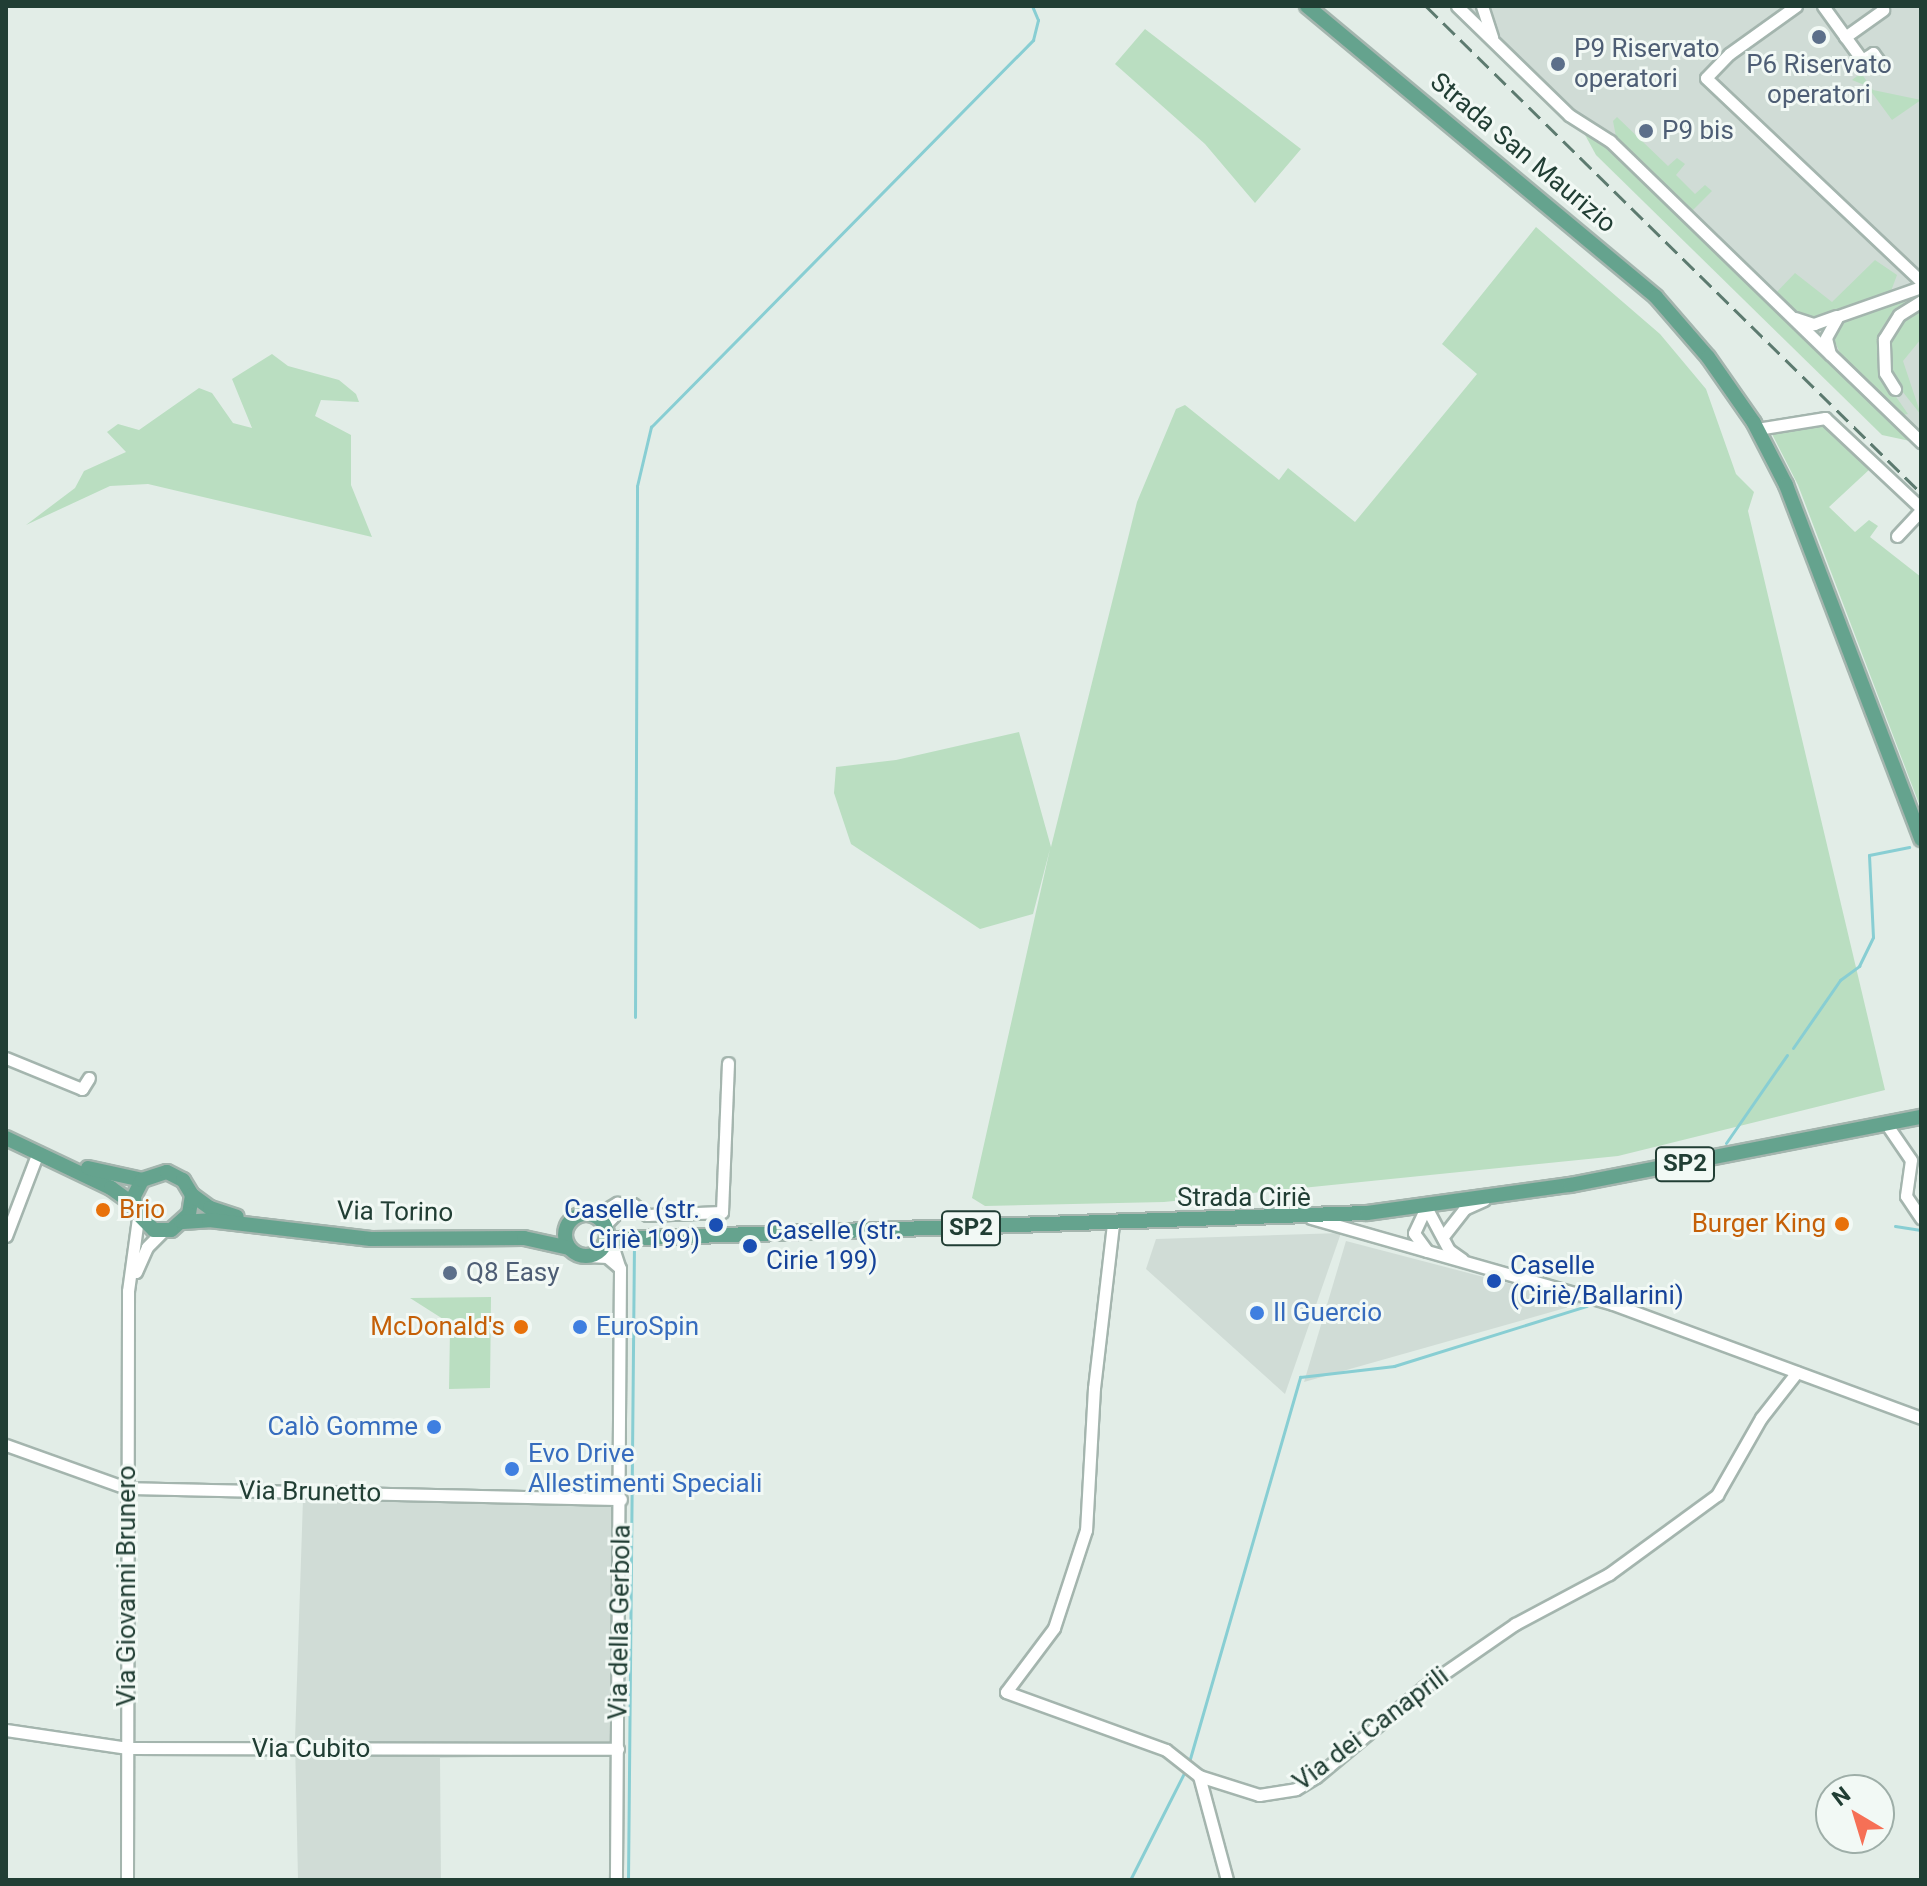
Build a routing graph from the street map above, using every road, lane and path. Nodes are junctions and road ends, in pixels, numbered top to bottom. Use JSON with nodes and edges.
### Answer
{"nodes":[{"id":1,"x":1307,"y":6,"type":"edge"},
{"id":2,"x":1457,"y":6,"type":"edge"},
{"id":3,"x":1482,"y":6,"type":"edge"},
{"id":4,"x":1796,"y":6,"type":"edge"},
{"id":5,"x":1823,"y":6,"type":"edge"},
{"id":6,"x":1883,"y":10,"type":"dead end"},
{"id":7,"x":1845,"y":37,"type":"junction"},
{"id":8,"x":1493,"y":41,"type":"junction"},
{"id":9,"x":1878,"y":60,"type":"dead end"},
{"id":10,"x":1895,"y":261,"type":"junction"},
{"id":11,"x":1921,"y":284,"type":"edge"},
{"id":12,"x":1903,"y":293,"type":"junction"},
{"id":13,"x":1921,"y":301,"type":"edge"},
{"id":14,"x":1788,"y":314,"type":"junction"},
{"id":15,"x":1841,"y":314,"type":"junction"},
{"id":16,"x":1830,"y":354,"type":"junction"},
{"id":17,"x":1895,"y":389,"type":"dead end"},
{"id":18,"x":1757,"y":429,"type":"junction"},
{"id":19,"x":1921,"y":442,"type":"edge"},
{"id":20,"x":1921,"y":509,"type":"edge"},
{"id":21,"x":1897,"y":536,"type":"dead end"},
{"id":22,"x":1921,"y":839,"type":"edge"},
{"id":23,"x":6,"y":1058,"type":"edge"},
{"id":24,"x":728,"y":1063,"type":"dead end"},
{"id":25,"x":89,"y":1078,"type":"dead end"},
{"id":26,"x":1921,"y":1117,"type":"edge"},
{"id":27,"x":1887,"y":1125,"type":"junction"},
{"id":28,"x":6,"y":1138,"type":"edge"},
{"id":29,"x":42,"y":1154,"type":"junction"},
{"id":30,"x":142,"y":1180,"type":"junction"},
{"id":31,"x":192,"y":1195,"type":"junction"},
{"id":32,"x":1493,"y":1196,"type":"junction"},
{"id":33,"x":1426,"y":1207,"type":"junction"},
{"id":34,"x":136,"y":1211,"type":"junction"},
{"id":35,"x":1311,"y":1218,"type":"junction"},
{"id":36,"x":1921,"y":1218,"type":"edge"},
{"id":37,"x":183,"y":1222,"type":"junction"},
{"id":38,"x":569,"y":1222,"type":"junction"},
{"id":39,"x":1113,"y":1224,"type":"junction"},
{"id":40,"x":266,"y":1227,"type":"junction"},
{"id":41,"x":163,"y":1231,"type":"junction"},
{"id":42,"x":604,"y":1231,"type":"junction"},
{"id":43,"x":1444,"y":1235,"type":"junction"},
{"id":44,"x":6,"y":1236,"type":"edge"},
{"id":45,"x":524,"y":1238,"type":"junction"},
{"id":46,"x":569,"y":1248,"type":"junction"},
{"id":47,"x":1430,"y":1254,"type":"junction"},
{"id":48,"x":588,"y":1256,"type":"junction"},
{"id":49,"x":1485,"y":1268,"type":"junction"},
{"id":50,"x":620,"y":1269,"type":"junction"},
{"id":51,"x":128,"y":1291,"type":"junction"},
{"id":52,"x":1797,"y":1372,"type":"junction"},
{"id":53,"x":1921,"y":1418,"type":"edge"},
{"id":54,"x":6,"y":1445,"type":"edge"},
{"id":55,"x":126,"y":1488,"type":"junction"},
{"id":56,"x":621,"y":1499,"type":"junction"},
{"id":57,"x":6,"y":1730,"type":"edge"},
{"id":58,"x":128,"y":1748,"type":"junction"},
{"id":59,"x":618,"y":1749,"type":"junction"},
{"id":60,"x":1199,"y":1776,"type":"junction"},
{"id":61,"x":127,"y":1880,"type":"edge"},
{"id":62,"x":616,"y":1880,"type":"edge"},
{"id":63,"x":1227,"y":1880,"type":"edge"}],
"edges":[{"from":1,"to":18,"type":"main road","name":"Strada San Maurizio"},
{"from":2,"to":8,"type":"street"},
{"from":3,"to":8,"type":"street"},
{"from":4,"to":10,"type":"street"},
{"from":5,"to":7,"type":"street"},
{"from":6,"to":7,"type":"street"},
{"from":7,"to":9,"type":"street"},
{"from":8,"to":14,"type":"street"},
{"from":10,"to":11,"type":"street"},
{"from":10,"to":12,"type":"street"},
{"from":11,"to":12,"type":"street"},
{"from":12,"to":15,"type":"street"},
{"from":13,"to":17,"type":"street"},
{"from":14,"to":15,"type":"street"},
{"from":14,"to":16,"type":"street"},
{"from":15,"to":16,"type":"street"},
{"from":16,"to":19,"type":"street"},
{"from":18,"to":20,"type":"street"},
{"from":18,"to":22,"type":"main road","name":"Strada San Maurizio"},
{"from":20,"to":21,"type":"street"},
{"from":23,"to":25,"type":"street"},
{"from":24,"to":42,"type":"street"},
{"from":26,"to":27,"type":"main road","number":"SP2"},
{"from":27,"to":32,"type":"main road","number":"SP2"},
{"from":27,"to":36,"type":"street"},
{"from":28,"to":29,"type":"main road"},
{"from":29,"to":30,"type":"main road"},
{"from":29,"to":34,"type":"main road"},
{"from":29,"to":44,"type":"street"},
{"from":30,"to":31,"type":"main road"},
{"from":30,"to":34,"type":"main road"},
{"from":31,"to":37,"type":"main road"},
{"from":31,"to":40,"type":"main road","name":"Via Torino"},
{"from":32,"to":33,"type":"main road","number":"SP2"},
{"from":32,"to":43,"type":"street"},
{"from":33,"to":35,"type":"main road","number":"SP2"},
{"from":33,"to":43,"type":"street"},
{"from":33,"to":47,"type":"street"},
{"from":34,"to":41,"type":"main road"},
{"from":34,"to":51,"type":"street","name":"Via Giovanni Brunero"},
{"from":35,"to":39,"type":"main road","name":"Strada Ciriè","number":"SP2"},
{"from":35,"to":47,"type":"street","name":"Strada Ciriè"},
{"from":37,"to":40,"type":"main road","name":"Via Torino"},
{"from":37,"to":41,"type":"main road"},
{"from":38,"to":42,"type":"main road"},
{"from":38,"to":45,"type":"main road","name":"Via Torino"},
{"from":38,"to":46,"type":"main road"},
{"from":39,"to":42,"type":"main road","name":"Strada Ciriè","number":"SP2"},
{"from":39,"to":60,"type":"street","name":"Via dei Canaprili"},
{"from":40,"to":45,"type":"main road","name":"Via Torino"},
{"from":41,"to":51,"type":"street","name":"Via Giovanni Brunero"},
{"from":42,"to":48,"type":"main road"},
{"from":42,"to":50,"type":"street"},
{"from":43,"to":49,"type":"street"},
{"from":45,"to":46,"type":"main road","name":"Via Torino"},
{"from":46,"to":48,"type":"main road"},
{"from":47,"to":49,"type":"street","name":"Strada Ciriè"},
{"from":48,"to":50,"type":"street"},
{"from":49,"to":52,"type":"street","name":"Strada Ciriè"},
{"from":50,"to":56,"type":"street","name":"Via della Gerbola"},
{"from":51,"to":55,"type":"street","name":"Via Giovanni Brunero"},
{"from":52,"to":53,"type":"street","name":"Strada Ciriè"},
{"from":52,"to":60,"type":"street","name":"Via dei Canaprili"},
{"from":54,"to":55,"type":"street","name":"Via Brunetto"},
{"from":55,"to":56,"type":"street","name":"Via Brunetto"},
{"from":55,"to":58,"type":"street","name":"Via Giovanni Brunero"},
{"from":56,"to":59,"type":"street","name":"Via della Gerbola"},
{"from":57,"to":58,"type":"street","name":"Via Cubito"},
{"from":58,"to":59,"type":"street","name":"Via Cubito"},
{"from":58,"to":61,"type":"street","name":"Via Giovanni Brunero"},
{"from":59,"to":62,"type":"street","name":"Via della Gerbola"},
{"from":60,"to":63,"type":"street"}]}
